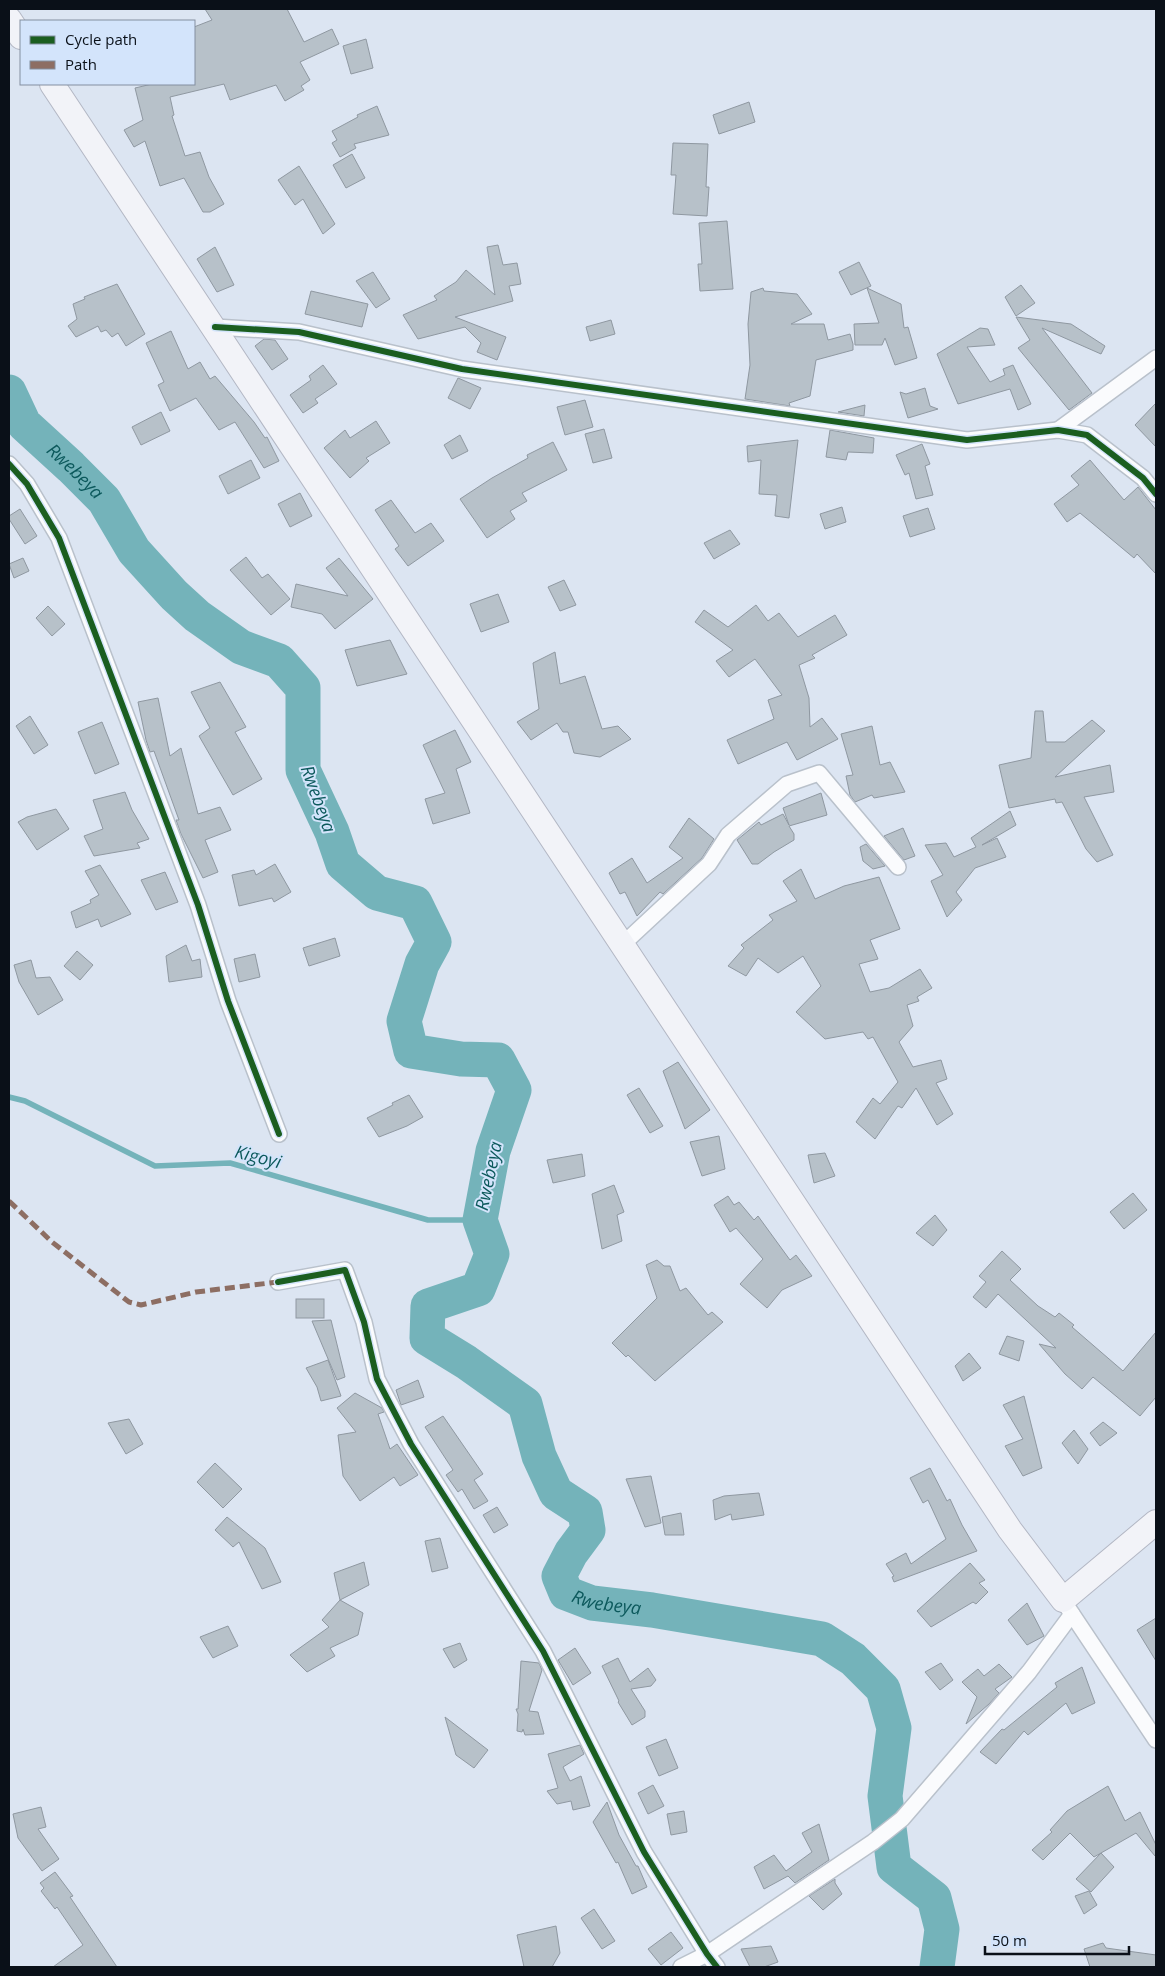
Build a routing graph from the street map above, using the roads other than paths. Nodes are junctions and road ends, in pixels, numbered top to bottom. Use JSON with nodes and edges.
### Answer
{"nodes":[{"id":1,"x":9,"y":19,"type":"edge"},
{"id":2,"x":20,"y":36,"type":"edge"},
{"id":3,"x":53,"y":85,"type":"edge"},
{"id":4,"x":214,"y":327,"type":"junction"},
{"id":5,"x":1156,"y":358,"type":"edge"},
{"id":6,"x":1058,"y":430,"type":"junction"},
{"id":7,"x":9,"y":464,"type":"edge"},
{"id":8,"x":1156,"y":494,"type":"edge"},
{"id":9,"x":898,"y":867,"type":"dead end"},
{"id":10,"x":623,"y":944,"type":"junction"},
{"id":11,"x":279,"y":1134,"type":"dead end"},
{"id":12,"x":278,"y":1282,"type":"dead end"},
{"id":13,"x":1156,"y":1522,"type":"edge"},
{"id":14,"x":1068,"y":1607,"type":"junction"},
{"id":15,"x":1156,"y":1740,"type":"edge"},
{"id":16,"x":707,"y":1954,"type":"junction"},
{"id":17,"x":681,"y":1967,"type":"edge"},
{"id":18,"x":717,"y":1967,"type":"edge"}],
"edges":[{"from":1,"to":2,"type":"main road"},
{"from":3,"to":4,"type":"main road"},
{"from":4,"to":6,"type":"street"},
{"from":4,"to":10,"type":"main road"},
{"from":5,"to":6,"type":"street"},
{"from":6,"to":8,"type":"street"},
{"from":7,"to":11,"type":"street"},
{"from":9,"to":10,"type":"street"},
{"from":10,"to":14,"type":"main road"},
{"from":12,"to":16,"type":"street"},
{"from":13,"to":14,"type":"main road"},
{"from":14,"to":15,"type":"street"},
{"from":14,"to":16,"type":"street"},
{"from":16,"to":17,"type":"street"},
{"from":16,"to":18,"type":"street"}]}
